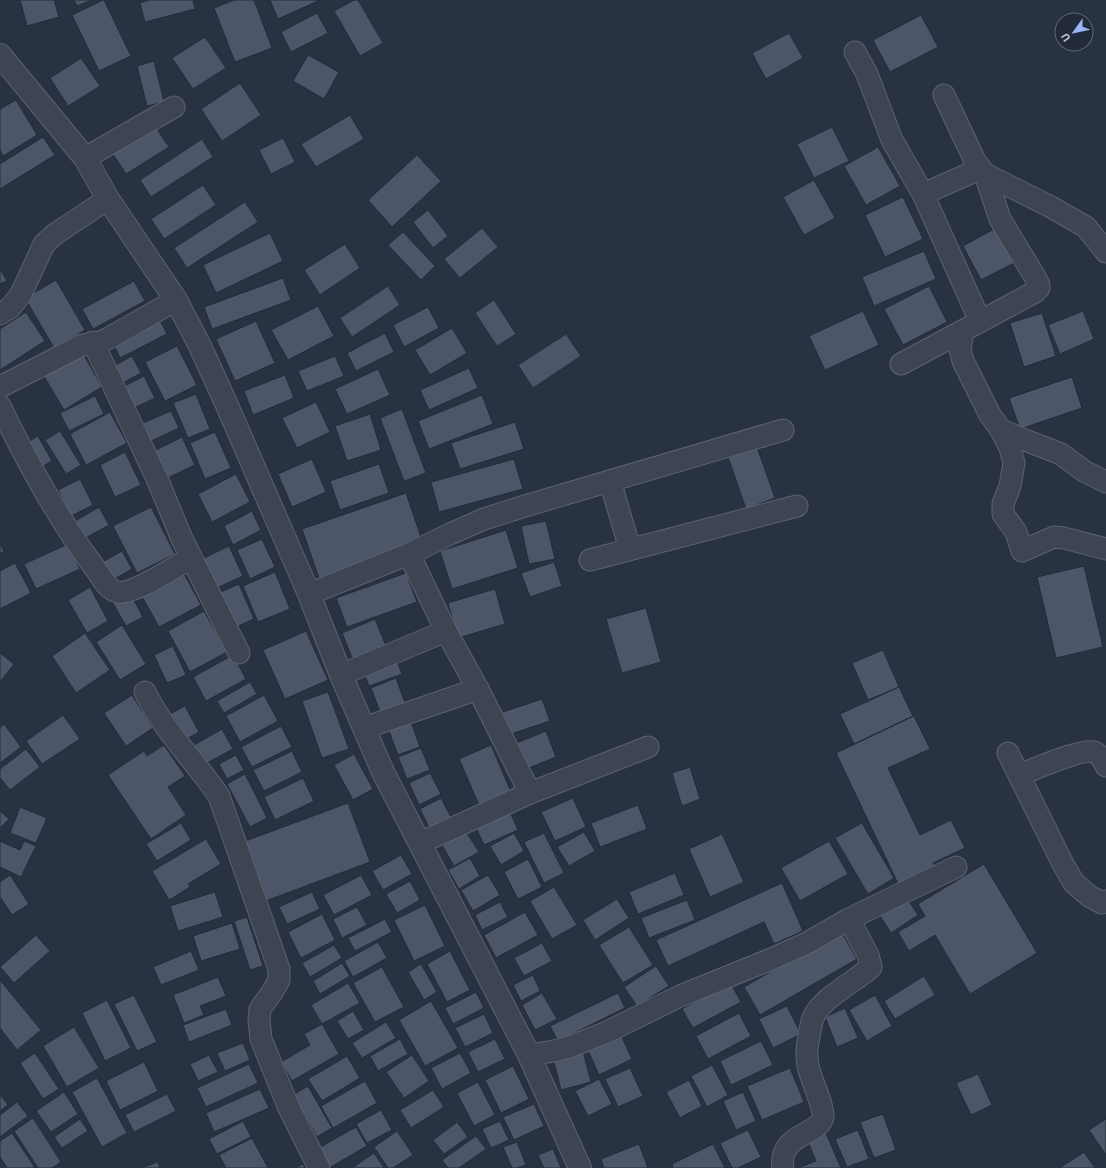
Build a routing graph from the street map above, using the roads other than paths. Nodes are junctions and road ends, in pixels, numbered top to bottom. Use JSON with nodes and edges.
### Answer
{"nodes":[{"id":1,"x":855,"y":52,"type":"dead end"},
{"id":2,"x":0,"y":56,"type":"edge"},
{"id":3,"x":944,"y":96,"type":"dead end"},
{"id":4,"x":174,"y":107,"type":"dead end"},
{"id":5,"x":85,"y":158,"type":"junction"},
{"id":6,"x":983,"y":172,"type":"junction"},
{"id":7,"x":923,"y":194,"type":"junction"},
{"id":8,"x":108,"y":198,"type":"junction"},
{"id":9,"x":1106,"y":252,"type":"edge"},
{"id":10,"x":176,"y":300,"type":"junction"},
{"id":11,"x":0,"y":314,"type":"edge"},
{"id":12,"x":980,"y":321,"type":"junction"},
{"id":13,"x":963,"y":332,"type":"junction"},
{"id":14,"x":93,"y":342,"type":"junction"},
{"id":15,"x":901,"y":364,"type":"dead end"},
{"id":16,"x":0,"y":387,"type":"edge"},
{"id":17,"x":0,"y":406,"type":"edge"},
{"id":18,"x":783,"y":430,"type":"dead end"},
{"id":19,"x":1001,"y":430,"type":"junction"},
{"id":20,"x":610,"y":481,"type":"junction"},
{"id":21,"x":1106,"y":482,"type":"edge"},
{"id":22,"x":798,"y":506,"type":"dead end"},
{"id":23,"x":1106,"y":549,"type":"edge"},
{"id":24,"x":630,"y":550,"type":"junction"},
{"id":25,"x":410,"y":554,"type":"junction"},
{"id":26,"x":191,"y":558,"type":"junction"},
{"id":27,"x":590,"y":560,"type":"dead end"},
{"id":28,"x":309,"y":594,"type":"junction"},
{"id":29,"x":446,"y":631,"type":"junction"},
{"id":30,"x":239,"y":653,"type":"dead end"},
{"id":31,"x":341,"y":675,"type":"junction"},
{"id":32,"x":478,"y":689,"type":"junction"},
{"id":33,"x":145,"y":692,"type":"dead end"},
{"id":34,"x":364,"y":728,"type":"junction"},
{"id":35,"x":648,"y":748,"type":"dead end"},
{"id":36,"x":1008,"y":754,"type":"dead end"},
{"id":37,"x":1106,"y":766,"type":"edge"},
{"id":38,"x":1019,"y":775,"type":"junction"},
{"id":39,"x":530,"y":793,"type":"junction"},
{"id":40,"x":420,"y":843,"type":"junction"},
{"id":41,"x":956,"y":867,"type":"dead end"},
{"id":42,"x":1106,"y":902,"type":"edge"},
{"id":43,"x":849,"y":920,"type":"junction"},
{"id":44,"x":529,"y":1055,"type":"junction"},
{"id":45,"x":319,"y":1168,"type":"edge"},
{"id":46,"x":580,"y":1168,"type":"edge"},
{"id":47,"x":783,"y":1168,"type":"edge"}],
"edges":[{"from":1,"to":7,"type":"street"},
{"from":2,"to":5,"type":"street"},
{"from":3,"to":6,"type":"street"},
{"from":4,"to":5,"type":"street"},
{"from":5,"to":8,"type":"street"},
{"from":6,"to":7,"type":"street"},
{"from":6,"to":9,"type":"street"},
{"from":6,"to":12,"type":"street"},
{"from":7,"to":12,"type":"street"},
{"from":8,"to":10,"type":"street"},
{"from":8,"to":11,"type":"street"},
{"from":10,"to":14,"type":"street"},
{"from":10,"to":28,"type":"street"},
{"from":12,"to":13,"type":"street"},
{"from":13,"to":15,"type":"street"},
{"from":13,"to":19,"type":"street"},
{"from":14,"to":16,"type":"street"},
{"from":14,"to":26,"type":"street"},
{"from":17,"to":26,"type":"street"},
{"from":18,"to":20,"type":"street"},
{"from":19,"to":21,"type":"street"},
{"from":19,"to":23,"type":"street"},
{"from":20,"to":24,"type":"street"},
{"from":20,"to":25,"type":"street"},
{"from":22,"to":24,"type":"street"},
{"from":24,"to":27,"type":"street"},
{"from":25,"to":28,"type":"street"},
{"from":25,"to":29,"type":"street"},
{"from":26,"to":30,"type":"street"},
{"from":28,"to":31,"type":"street"},
{"from":29,"to":31,"type":"street"},
{"from":29,"to":32,"type":"street"},
{"from":31,"to":34,"type":"street"},
{"from":32,"to":34,"type":"street"},
{"from":32,"to":39,"type":"street"},
{"from":33,"to":45,"type":"street"},
{"from":34,"to":40,"type":"street"},
{"from":35,"to":39,"type":"street"},
{"from":36,"to":38,"type":"street"},
{"from":37,"to":38,"type":"street"},
{"from":38,"to":42,"type":"street"},
{"from":39,"to":40,"type":"street"},
{"from":40,"to":44,"type":"street"},
{"from":41,"to":43,"type":"street"},
{"from":43,"to":44,"type":"street"},
{"from":43,"to":47,"type":"street"},
{"from":44,"to":46,"type":"street"}]}
